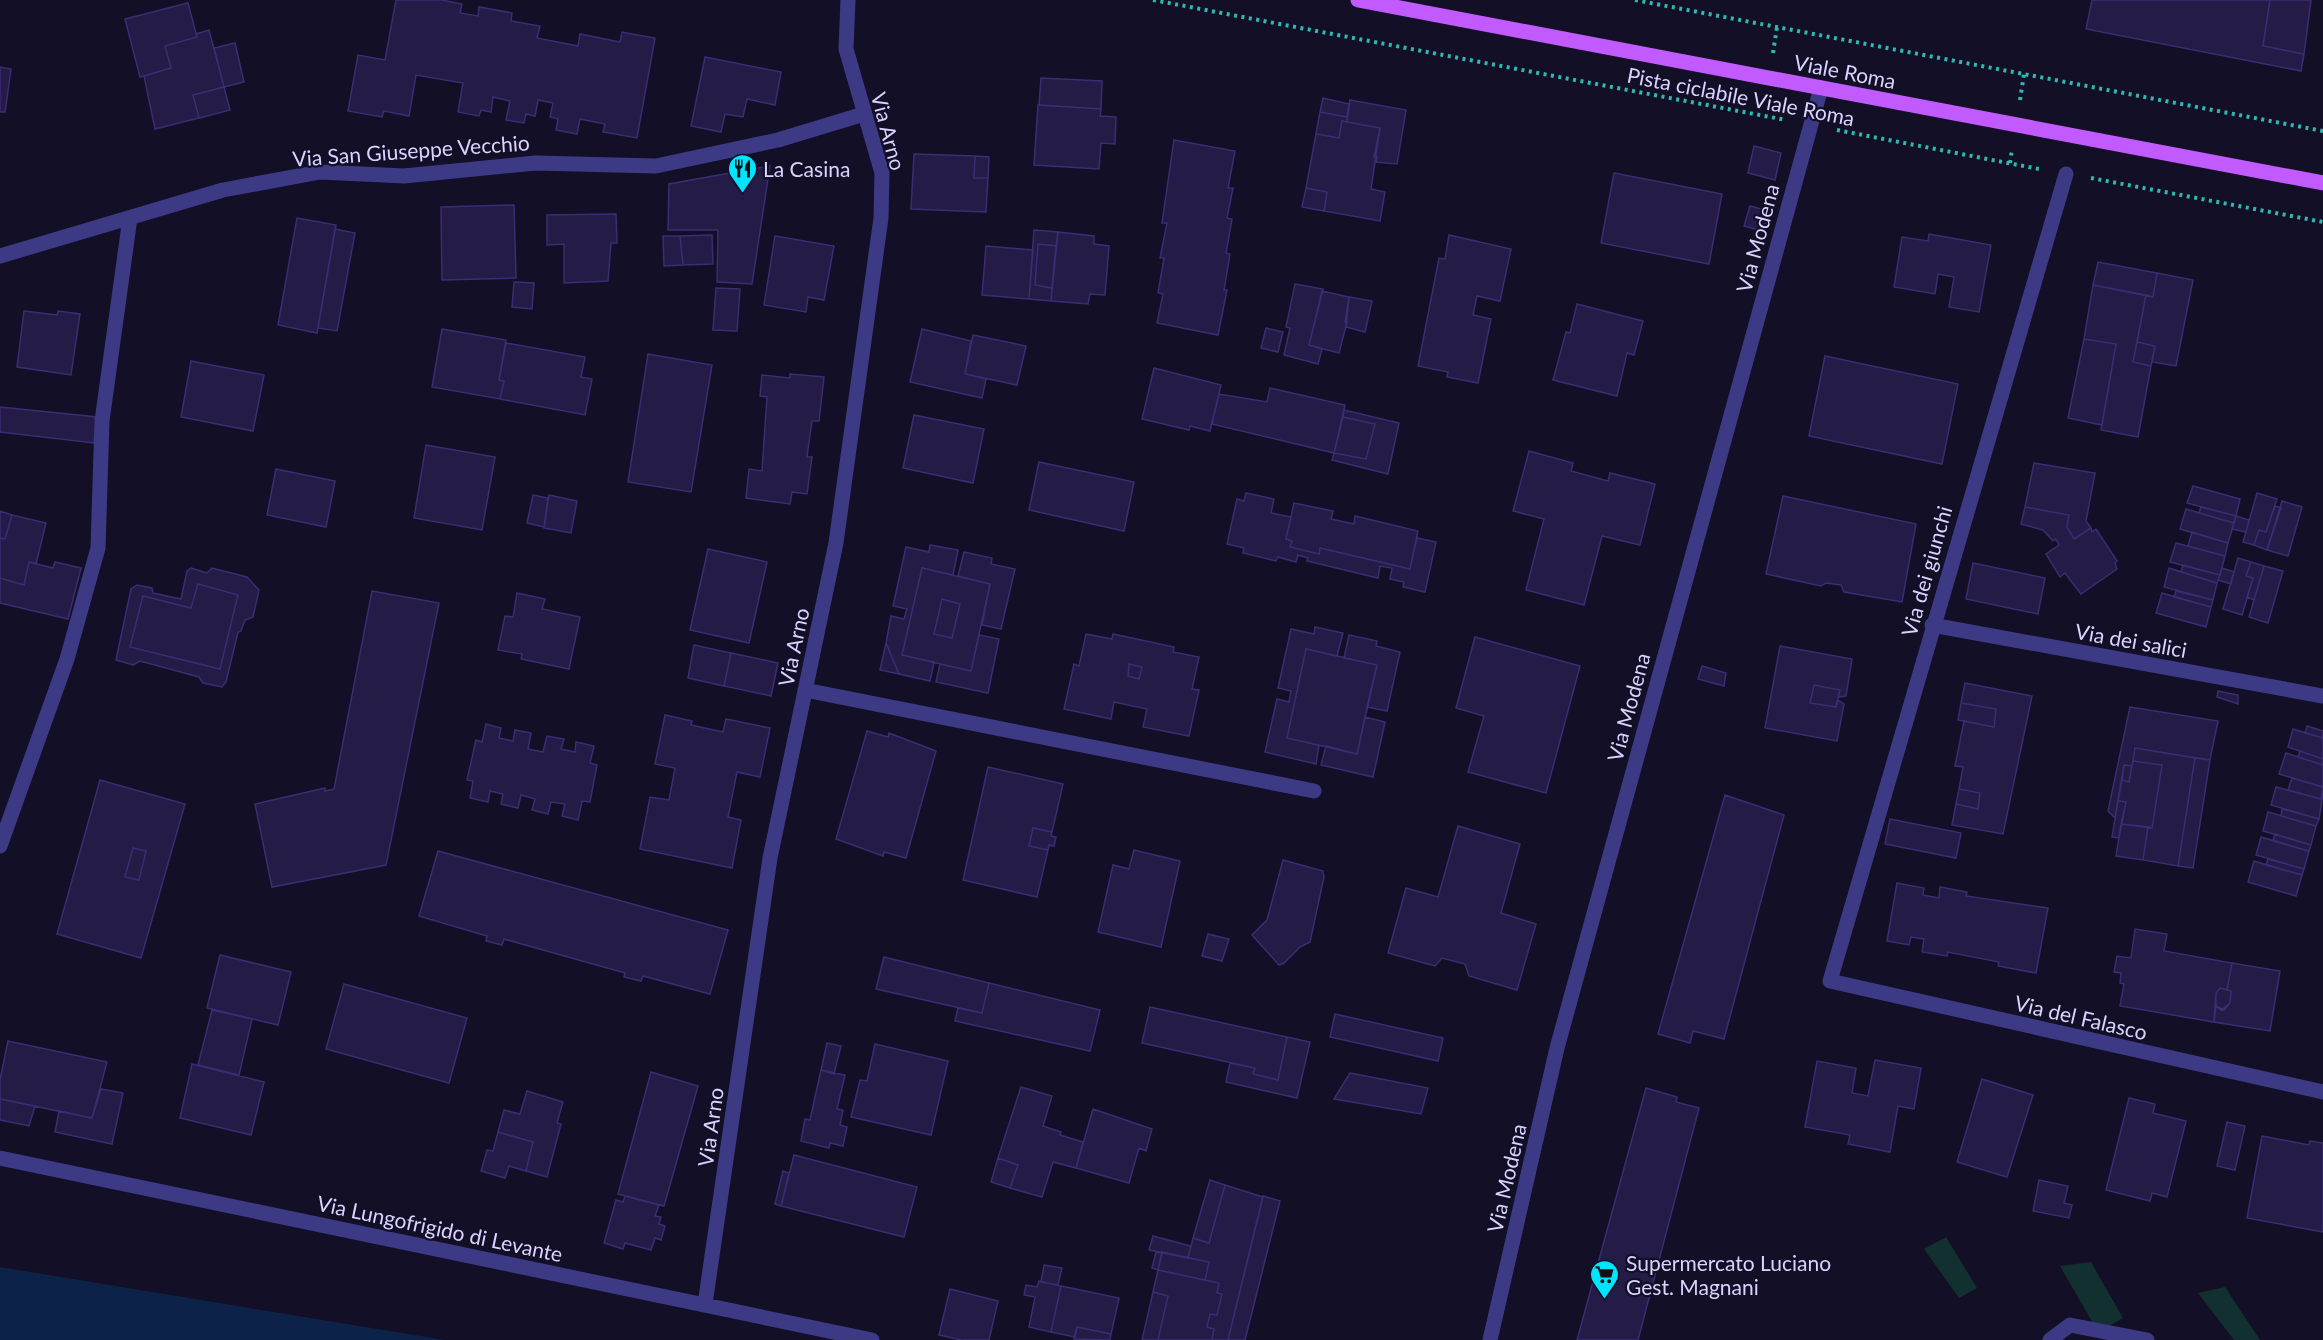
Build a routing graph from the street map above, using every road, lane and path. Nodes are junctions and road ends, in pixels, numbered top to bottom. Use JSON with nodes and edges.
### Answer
{"nodes":[{"id":1,"x":848,"y":0,"type":"edge"},
{"id":2,"x":1153,"y":0,"type":"edge"},
{"id":3,"x":1358,"y":0,"type":"edge"},
{"id":4,"x":1635,"y":0,"type":"edge"},
{"id":5,"x":1821,"y":88,"type":"junction"},
{"id":6,"x":864,"y":114,"type":"junction"},
{"id":7,"x":1810,"y":125,"type":"junction"},
{"id":8,"x":2323,"y":131,"type":"edge"},
{"id":9,"x":2066,"y":174,"type":"junction"},
{"id":10,"x":2323,"y":183,"type":"edge"},
{"id":11,"x":130,"y":218,"type":"junction"},
{"id":12,"x":2323,"y":222,"type":"edge"},
{"id":13,"x":0,"y":256,"type":"edge"},
{"id":14,"x":1932,"y":625,"type":"junction"},
{"id":15,"x":805,"y":690,"type":"junction"},
{"id":16,"x":2323,"y":696,"type":"edge"},
{"id":17,"x":1314,"y":791,"type":"dead end"},
{"id":18,"x":0,"y":846,"type":"edge"},
{"id":19,"x":1830,"y":981,"type":"joint"},
{"id":20,"x":2323,"y":1092,"type":"edge"},
{"id":21,"x":0,"y":1158,"type":"edge"},
{"id":22,"x":705,"y":1304,"type":"junction"},
{"id":23,"x":872,"y":1340,"type":"edge"},
{"id":24,"x":1490,"y":1340,"type":"edge"},
{"id":25,"x":2050,"y":1340,"type":"edge"},
{"id":26,"x":2147,"y":1340,"type":"edge"}],
"edges":[{"from":1,"to":6,"type":"street","name":"Via Arno"},
{"from":2,"to":7,"type":"path","name":"Pista ciclabile Viale Roma"},
{"from":3,"to":5,"type":"main road","name":"Viale Roma"},
{"from":4,"to":8,"type":"path"},
{"from":5,"to":7,"type":"street","name":"Via Modena"},
{"from":5,"to":10,"type":"main road","name":"Viale Roma"},
{"from":6,"to":11,"type":"street","name":"Via San Giuseppe Vecchio"},
{"from":6,"to":15,"type":"street","name":"Via Arno"},
{"from":7,"to":9,"type":"path","name":"Pista ciclabile Viale Roma"},
{"from":7,"to":24,"type":"street","name":"Via Modena"},
{"from":9,"to":12,"type":"path","name":"Pista ciclabile Viale Roma"},
{"from":9,"to":14,"type":"street","name":"Via dei giunchi"},
{"from":11,"to":13,"type":"street","name":"Via San Giuseppe Vecchio"},
{"from":11,"to":18,"type":"street"},
{"from":14,"to":16,"type":"street","name":"Via dei salici"},
{"from":14,"to":19,"type":"street","name":"Via dei giunchi"},
{"from":15,"to":17,"type":"street"},
{"from":15,"to":22,"type":"street","name":"Via Arno"},
{"from":19,"to":20,"type":"street","name":"Via del Falasco"},
{"from":21,"to":22,"type":"street","name":"Via Lungofrigido di Levante"},
{"from":22,"to":23,"type":"street","name":"Via Lungofrigido di Levante"},
{"from":25,"to":26,"type":"street"}]}
